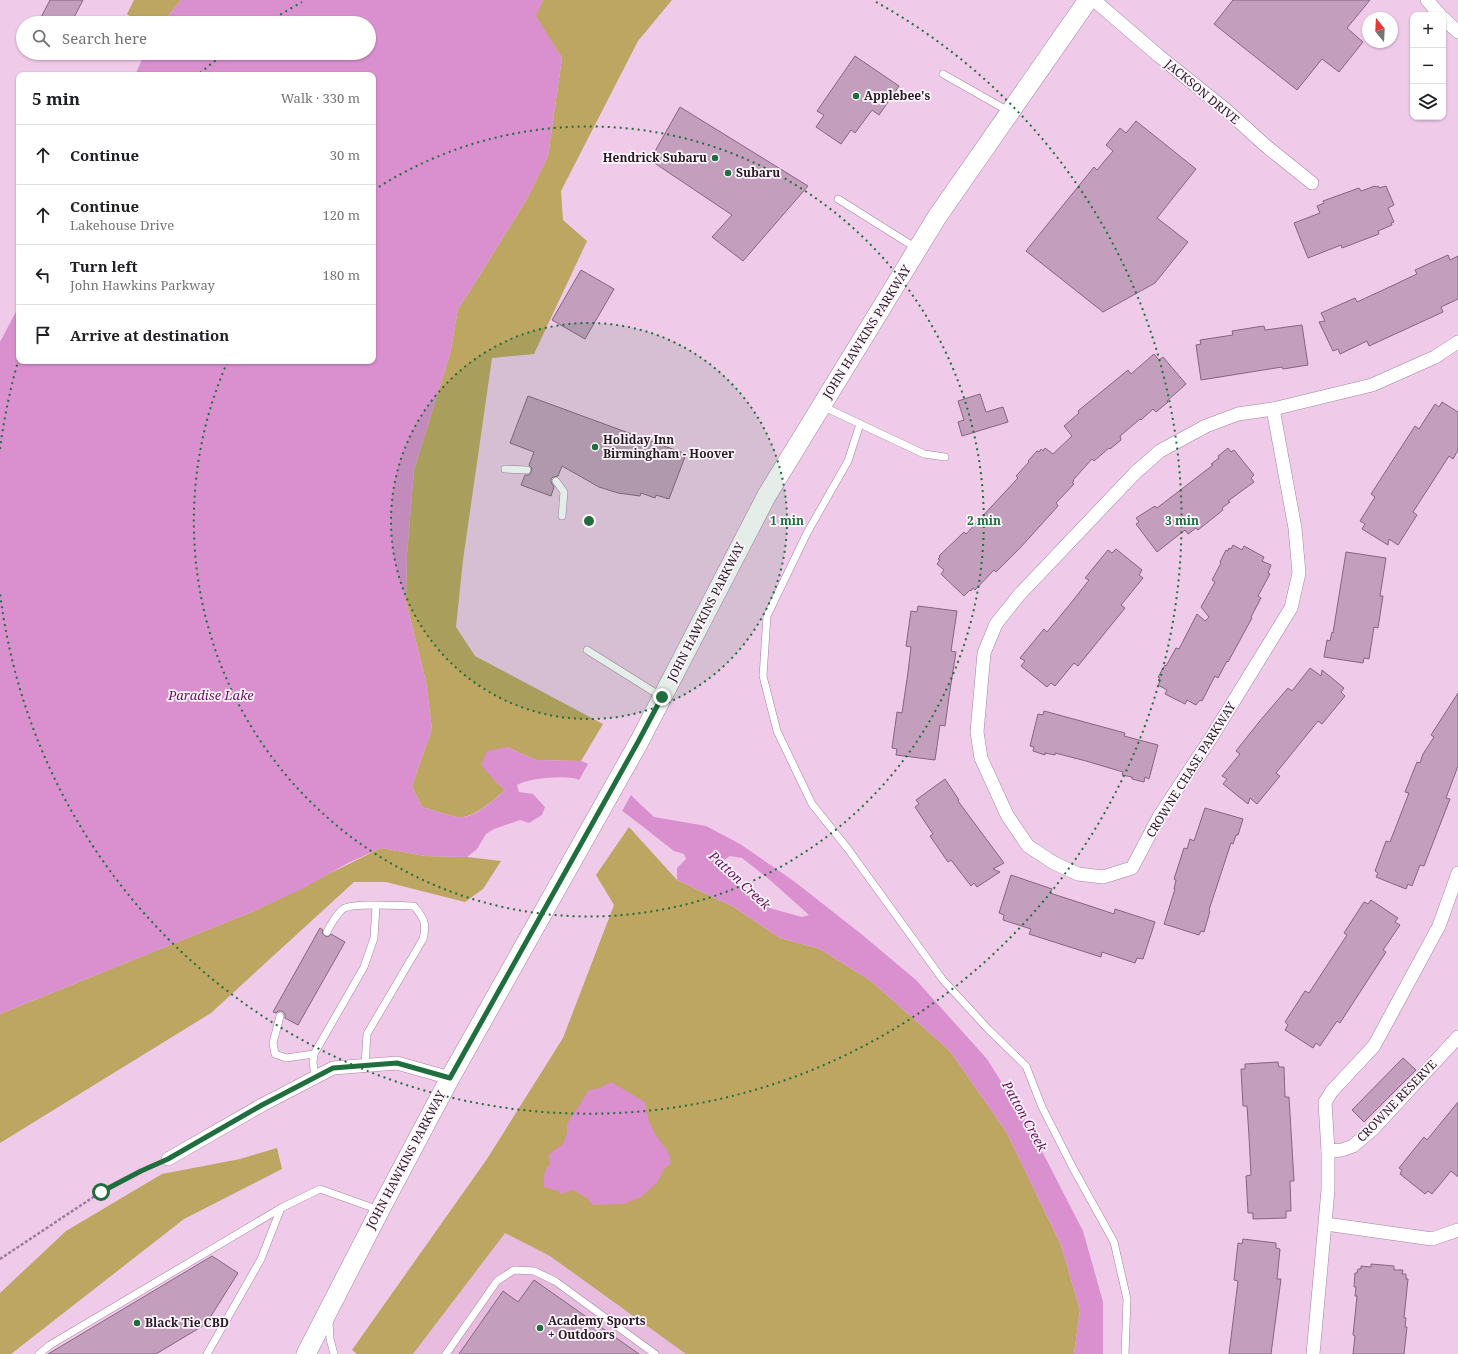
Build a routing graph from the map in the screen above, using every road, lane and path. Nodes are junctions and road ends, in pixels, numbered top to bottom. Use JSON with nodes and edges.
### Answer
{"nodes":[{"id":1,"x":1088,"y":0,"type":"edge"},
{"id":2,"x":1094,"y":0,"type":"edge"},
{"id":3,"x":1428,"y":0,"type":"edge"},
{"id":4,"x":1438,"y":12,"type":"edge"},
{"id":5,"x":1446,"y":21,"type":"edge"},
{"id":6,"x":1458,"y":32,"type":"edge"},
{"id":7,"x":942,"y":74,"type":"dead end"},
{"id":8,"x":1010,"y":112,"type":"junction"},
{"id":9,"x":1312,"y":183,"type":"dead end"},
{"id":10,"x":838,"y":199,"type":"dead end"},
{"id":11,"x":918,"y":249,"type":"junction"},
{"id":12,"x":1458,"y":342,"type":"edge"},
{"id":13,"x":822,"y":406,"type":"junction"},
{"id":14,"x":1274,"y":409,"type":"junction"},
{"id":15,"x":860,"y":424,"type":"junction"},
{"id":16,"x":945,"y":457,"type":"dead end"},
{"id":17,"x":505,"y":469,"type":"dead end"},
{"id":18,"x":527,"y":470,"type":"dead end"},
{"id":19,"x":556,"y":481,"type":"dead end"},
{"id":20,"x":562,"y":516,"type":"dead end"},
{"id":21,"x":587,"y":650,"type":"dead end"},
{"id":22,"x":662,"y":697,"type":"junction"},
{"id":23,"x":1458,"y":873,"type":"edge"},
{"id":24,"x":376,"y":906,"type":"junction"},
{"id":25,"x":327,"y":932,"type":"dead end"},
{"id":26,"x":280,"y":1016,"type":"dead end"},
{"id":27,"x":1458,"y":1037,"type":"edge"},
{"id":28,"x":314,"y":1054,"type":"junction"},
{"id":29,"x":365,"y":1065,"type":"junction"},
{"id":30,"x":315,"y":1077,"type":"junction"},
{"id":31,"x":450,"y":1078,"type":"junction"},
{"id":32,"x":1328,"y":1151,"type":"junction"},
{"id":33,"x":168,"y":1159,"type":"joint"},
{"id":34,"x":281,"y":1208,"type":"junction"},
{"id":35,"x":380,"y":1210,"type":"junction"},
{"id":36,"x":1326,"y":1224,"type":"junction"},
{"id":37,"x":1458,"y":1230,"type":"edge"},
{"id":38,"x":0,"y":1259,"type":"edge"},
{"id":39,"x":327,"y":1310,"type":"junction"},
{"id":40,"x":39,"y":1354,"type":"edge"},
{"id":41,"x":207,"y":1354,"type":"edge"},
{"id":42,"x":306,"y":1354,"type":"edge"},
{"id":43,"x":334,"y":1354,"type":"edge"},
{"id":44,"x":446,"y":1354,"type":"edge"},
{"id":45,"x":655,"y":1354,"type":"edge"},
{"id":46,"x":1125,"y":1354,"type":"edge"},
{"id":47,"x":1314,"y":1354,"type":"edge"}],
"edges":[{"from":1,"to":8,"type":"main road","name":"JOHN HAWKINS PARKWAY"},
{"from":2,"to":9,"type":"street","name":"JACKSON DRIVE"},
{"from":3,"to":4,"type":"street"},
{"from":5,"to":6,"type":"street"},
{"from":7,"to":8,"type":"lane"},
{"from":8,"to":11,"type":"main road","name":"JOHN HAWKINS PARKWAY"},
{"from":10,"to":11,"type":"lane"},
{"from":11,"to":13,"type":"main road","name":"JOHN HAWKINS PARKWAY"},
{"from":12,"to":14,"type":"street","name":"CROWNE CHASE PARKWAY"},
{"from":13,"to":15,"type":"lane"},
{"from":13,"to":22,"type":"main road","name":"JOHN HAWKINS PARKWAY"},
{"from":14,"to":14,"type":"street","name":"CROWNE CHASE PARKWAY"},
{"from":15,"to":16,"type":"lane"},
{"from":15,"to":46,"type":"lane"},
{"from":17,"to":18,"type":"lane"},
{"from":19,"to":20,"type":"lane"},
{"from":21,"to":22,"type":"lane"},
{"from":22,"to":31,"type":"main road","name":"JOHN HAWKINS PARKWAY"},
{"from":23,"to":32,"type":"street"},
{"from":24,"to":25,"type":"lane"},
{"from":24,"to":28,"type":"lane"},
{"from":24,"to":29,"type":"lane"},
{"from":26,"to":28,"type":"lane"},
{"from":27,"to":32,"type":"street","name":"CROWNE RESERVE"},
{"from":28,"to":30,"type":"lane"},
{"from":29,"to":30,"type":"street"},
{"from":29,"to":31,"type":"street"},
{"from":30,"to":33,"type":"street"},
{"from":31,"to":35,"type":"main road","name":"JOHN HAWKINS PARKWAY"},
{"from":32,"to":36,"type":"street"},
{"from":33,"to":38,"type":"path"},
{"from":34,"to":35,"type":"lane"},
{"from":34,"to":40,"type":"lane"},
{"from":34,"to":41,"type":"lane"},
{"from":35,"to":39,"type":"main road","name":"JOHN HAWKINS PARKWAY"},
{"from":36,"to":37,"type":"street"},
{"from":36,"to":47,"type":"street"},
{"from":39,"to":42,"type":"main road","name":"JOHN HAWKINS PARKWAY"},
{"from":39,"to":43,"type":"lane"},
{"from":44,"to":45,"type":"lane"}]}
